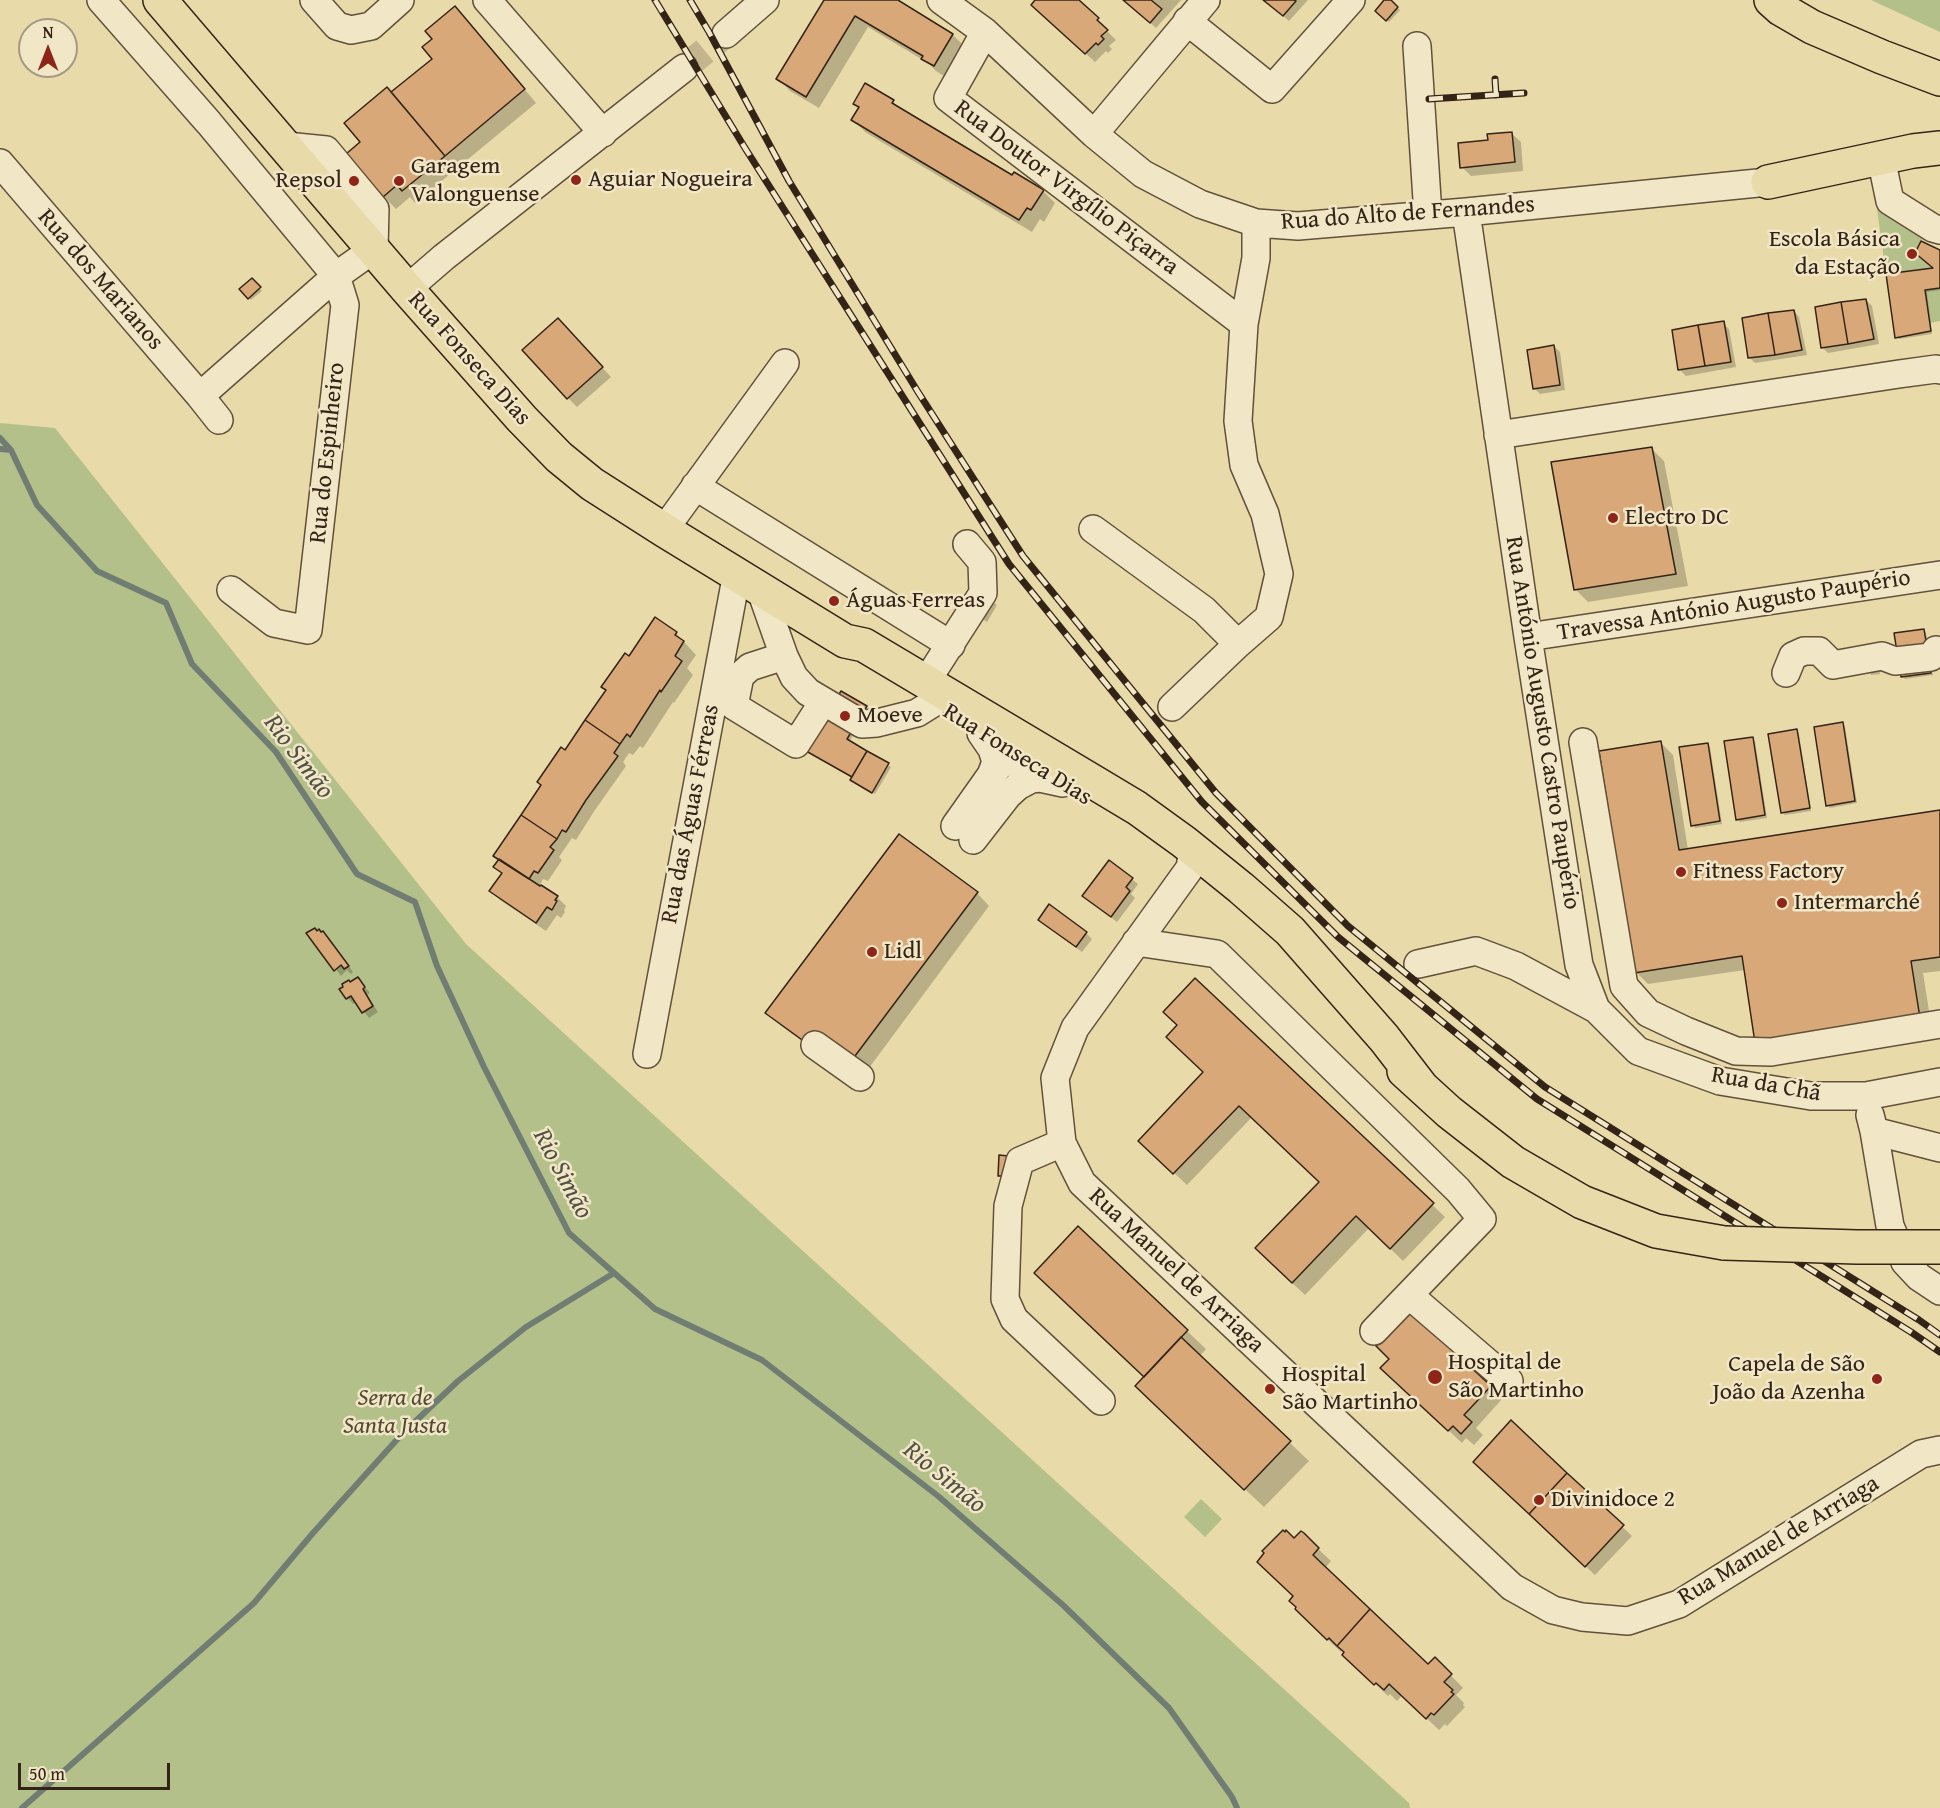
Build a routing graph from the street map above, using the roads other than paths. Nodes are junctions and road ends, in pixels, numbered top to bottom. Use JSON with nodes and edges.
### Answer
{"nodes":[{"id":1,"x":101,"y":0,"type":"edge"},
{"id":2,"x":160,"y":0,"type":"edge"},
{"id":3,"x":314,"y":0,"type":"edge"},
{"id":4,"x":400,"y":0,"type":"edge"},
{"id":5,"x":487,"y":0,"type":"edge"},
{"id":6,"x":765,"y":0,"type":"edge"},
{"id":7,"x":942,"y":0,"type":"edge"},
{"id":8,"x":1206,"y":0,"type":"edge"},
{"id":9,"x":1351,"y":0,"type":"edge"},
{"id":10,"x":1771,"y":0,"type":"edge"},
{"id":11,"x":1187,"y":21,"type":"junction"},
{"id":12,"x":985,"y":32,"type":"junction"},
{"id":13,"x":726,"y":34,"type":"tunnel mouth"},
{"id":14,"x":1417,"y":46,"type":"dead end"},
{"id":15,"x":684,"y":68,"type":"tunnel mouth"},
{"id":16,"x":1940,"y":79,"type":"edge"},
{"id":17,"x":603,"y":133,"type":"junction"},
{"id":18,"x":1094,"y":134,"type":"junction"},
{"id":19,"x":1940,"y":148,"type":"edge"},
{"id":20,"x":0,"y":163,"type":"edge"},
{"id":21,"x":1882,"y":165,"type":"junction"},
{"id":22,"x":1940,"y":165,"type":"edge"},
{"id":23,"x":1768,"y":182,"type":"joint"},
{"id":24,"x":1467,"y":212,"type":"junction"},
{"id":25,"x":1428,"y":215,"type":"junction"},
{"id":26,"x":1256,"y":223,"type":"junction"},
{"id":27,"x":1940,"y":230,"type":"edge"},
{"id":28,"x":374,"y":249,"type":"junction"},
{"id":29,"x":336,"y":276,"type":"junction"},
{"id":30,"x":407,"y":289,"type":"junction"},
{"id":31,"x":1244,"y":324,"type":"junction"},
{"id":32,"x":785,"y":363,"type":"dead end"},
{"id":33,"x":1940,"y":370,"type":"edge"},
{"id":34,"x":200,"y":396,"type":"junction"},
{"id":35,"x":219,"y":420,"type":"dead end"},
{"id":36,"x":1498,"y":435,"type":"junction"},
{"id":37,"x":695,"y":486,"type":"junction"},
{"id":38,"x":1093,"y":529,"type":"dead end"},
{"id":39,"x":664,"y":530,"type":"junction"},
{"id":40,"x":967,"y":544,"type":"dead end"},
{"id":41,"x":1940,"y":575,"type":"edge"},
{"id":42,"x":748,"y":581,"type":"junction"},
{"id":43,"x":231,"y":590,"type":"dead end"},
{"id":44,"x":1528,"y":637,"type":"junction"},
{"id":45,"x":1238,"y":644,"type":"junction"},
{"id":46,"x":951,"y":645,"type":"junction"},
{"id":47,"x":1938,"y":653,"type":"edge"},
{"id":48,"x":784,"y":656,"type":"junction"},
{"id":49,"x":1786,"y":673,"type":"dead end"},
{"id":50,"x":931,"y":690,"type":"junction"},
{"id":51,"x":823,"y":702,"type":"junction"},
{"id":52,"x":1172,"y":707,"type":"dead end"},
{"id":53,"x":987,"y":727,"type":"junction"},
{"id":54,"x":1583,"y":742,"type":"dead end"},
{"id":55,"x":1019,"y":772,"type":"junction"},
{"id":56,"x":991,"y":776,"type":"junction"},
{"id":57,"x":1106,"y":789,"type":"junction"},
{"id":58,"x":1187,"y":855,"type":"junction"},
{"id":59,"x":1136,"y":942,"type":"junction"},
{"id":60,"x":1418,"y":964,"type":"dead end"},
{"id":61,"x":1596,"y":1009,"type":"junction"},
{"id":62,"x":1940,"y":1024,"type":"edge"},
{"id":63,"x":815,"y":1045,"type":"dead end"},
{"id":64,"x":647,"y":1054,"type":"dead end"},
{"id":65,"x":860,"y":1077,"type":"dead end"},
{"id":66,"x":1940,"y":1082,"type":"edge"},
{"id":67,"x":1421,"y":1086,"type":"junction"},
{"id":68,"x":1866,"y":1096,"type":"junction"},
{"id":69,"x":1874,"y":1131,"type":"junction"},
{"id":70,"x":1062,"y":1143,"type":"junction"},
{"id":71,"x":1940,"y":1148,"type":"edge"},
{"id":72,"x":1940,"y":1247,"type":"edge"},
{"id":73,"x":1940,"y":1291,"type":"edge"},
{"id":74,"x":1409,"y":1295,"type":"junction"},
{"id":75,"x":1374,"y":1331,"type":"dead end"},
{"id":76,"x":1509,"y":1381,"type":"dead end"},
{"id":77,"x":1101,"y":1401,"type":"dead end"},
{"id":78,"x":1930,"y":1452,"type":"edge"}],
"edges":[{"from":1,"to":29,"type":"street"},
{"from":2,"to":28,"type":"main road","name":"Rua Fonseca Dias"},
{"from":3,"to":4,"type":"street"},
{"from":5,"to":17,"type":"street"},
{"from":6,"to":13,"type":"street"},
{"from":7,"to":12,"type":"street","name":"Rua do Alto de Fernandes"},
{"from":8,"to":11,"type":"street"},
{"from":9,"to":11,"type":"street"},
{"from":10,"to":16,"type":"main road"},
{"from":11,"to":18,"type":"street"},
{"from":12,"to":18,"type":"street","name":"Rua do Alto de Fernandes"},
{"from":12,"to":31,"type":"street","name":"Rua Doutor Virgílio Piçarra"},
{"from":14,"to":25,"type":"street"},
{"from":15,"to":17,"type":"street"},
{"from":17,"to":30,"type":"street"},
{"from":18,"to":26,"type":"street","name":"Rua do Alto de Fernandes"},
{"from":19,"to":21,"type":"main road","name":"Rua do Alto de Fernandes"},
{"from":20,"to":34,"type":"street","name":"Rua dos Marianos"},
{"from":21,"to":22,"type":"main road","name":"Rua do Alto de Fernandes"},
{"from":21,"to":23,"type":"main road","name":"Rua do Alto de Fernandes"},
{"from":21,"to":27,"type":"street"},
{"from":23,"to":24,"type":"street","name":"Rua do Alto de Fernandes"},
{"from":24,"to":25,"type":"street","name":"Rua do Alto de Fernandes"},
{"from":24,"to":36,"type":"street","name":"Rua António Augusto Castro Paupério"},
{"from":25,"to":26,"type":"street","name":"Rua do Alto de Fernandes"},
{"from":26,"to":31,"type":"street"},
{"from":28,"to":29,"type":"street"},
{"from":28,"to":30,"type":"main road","name":"Rua Fonseca Dias"},
{"from":29,"to":34,"type":"street"},
{"from":29,"to":43,"type":"street","name":"Rua do Espinheiro"},
{"from":30,"to":39,"type":"main road","name":"Rua Fonseca Dias"},
{"from":31,"to":45,"type":"street"},
{"from":32,"to":37,"type":"street"},
{"from":33,"to":36,"type":"street"},
{"from":34,"to":35,"type":"street","name":"Rua dos Marianos"},
{"from":36,"to":44,"type":"street","name":"Rua António Augusto Castro Paupério"},
{"from":37,"to":39,"type":"street"},
{"from":37,"to":46,"type":"street"},
{"from":38,"to":45,"type":"street"},
{"from":39,"to":42,"type":"main road","name":"Rua Fonseca Dias"},
{"from":40,"to":46,"type":"street"},
{"from":41,"to":44,"type":"street","name":"Travessa António Augusto Paupério"},
{"from":42,"to":48,"type":"street"},
{"from":42,"to":50,"type":"main road","name":"Rua Fonseca Dias"},
{"from":42,"to":64,"type":"street","name":"Rua das Águas Férreas"},
{"from":44,"to":61,"type":"street","name":"Rua António Augusto Castro Paupério"},
{"from":45,"to":52,"type":"street"},
{"from":46,"to":50,"type":"street"},
{"from":47,"to":49,"type":"street"},
{"from":48,"to":51,"type":"street"},
{"from":48,"to":51,"type":"street"},
{"from":50,"to":51,"type":"street"},
{"from":50,"to":53,"type":"main road","name":"Rua Fonseca Dias"},
{"from":53,"to":55,"type":"main road","name":"Rua Fonseca Dias"},
{"from":53,"to":56,"type":"street"},
{"from":53,"to":57,"type":"main road","name":"Rua Fonseca Dias"},
{"from":54,"to":62,"type":"street"},
{"from":55,"to":56,"type":"street"},
{"from":55,"to":56,"type":"street"},
{"from":55,"to":57,"type":"street"},
{"from":55,"to":58,"type":"main road","name":"Rua Fonseca Dias"},
{"from":57,"to":58,"type":"main road","name":"Rua Fonseca Dias"},
{"from":58,"to":59,"type":"street","name":"Rua Manuel de Arriaga"},
{"from":58,"to":67,"type":"main road","name":"Rua Fonseca Dias"},
{"from":58,"to":67,"type":"main road","name":"Rua Fonseca Dias"},
{"from":59,"to":70,"type":"street","name":"Rua Manuel de Arriaga"},
{"from":59,"to":74,"type":"street"},
{"from":60,"to":61,"type":"street","name":"Rua da Chã"},
{"from":61,"to":68,"type":"street","name":"Rua da Chã"},
{"from":63,"to":65,"type":"street"},
{"from":66,"to":68,"type":"street","name":"Rua da Chã"},
{"from":67,"to":72,"type":"main road","name":"Rua Fonseca Dias","bridge":true},
{"from":68,"to":69,"type":"street"},
{"from":69,"to":71,"type":"street"},
{"from":69,"to":73,"type":"street"},
{"from":70,"to":77,"type":"street"},
{"from":70,"to":78,"type":"street","name":"Rua Manuel de Arriaga"},
{"from":74,"to":75,"type":"street"},
{"from":74,"to":76,"type":"street"}]}
